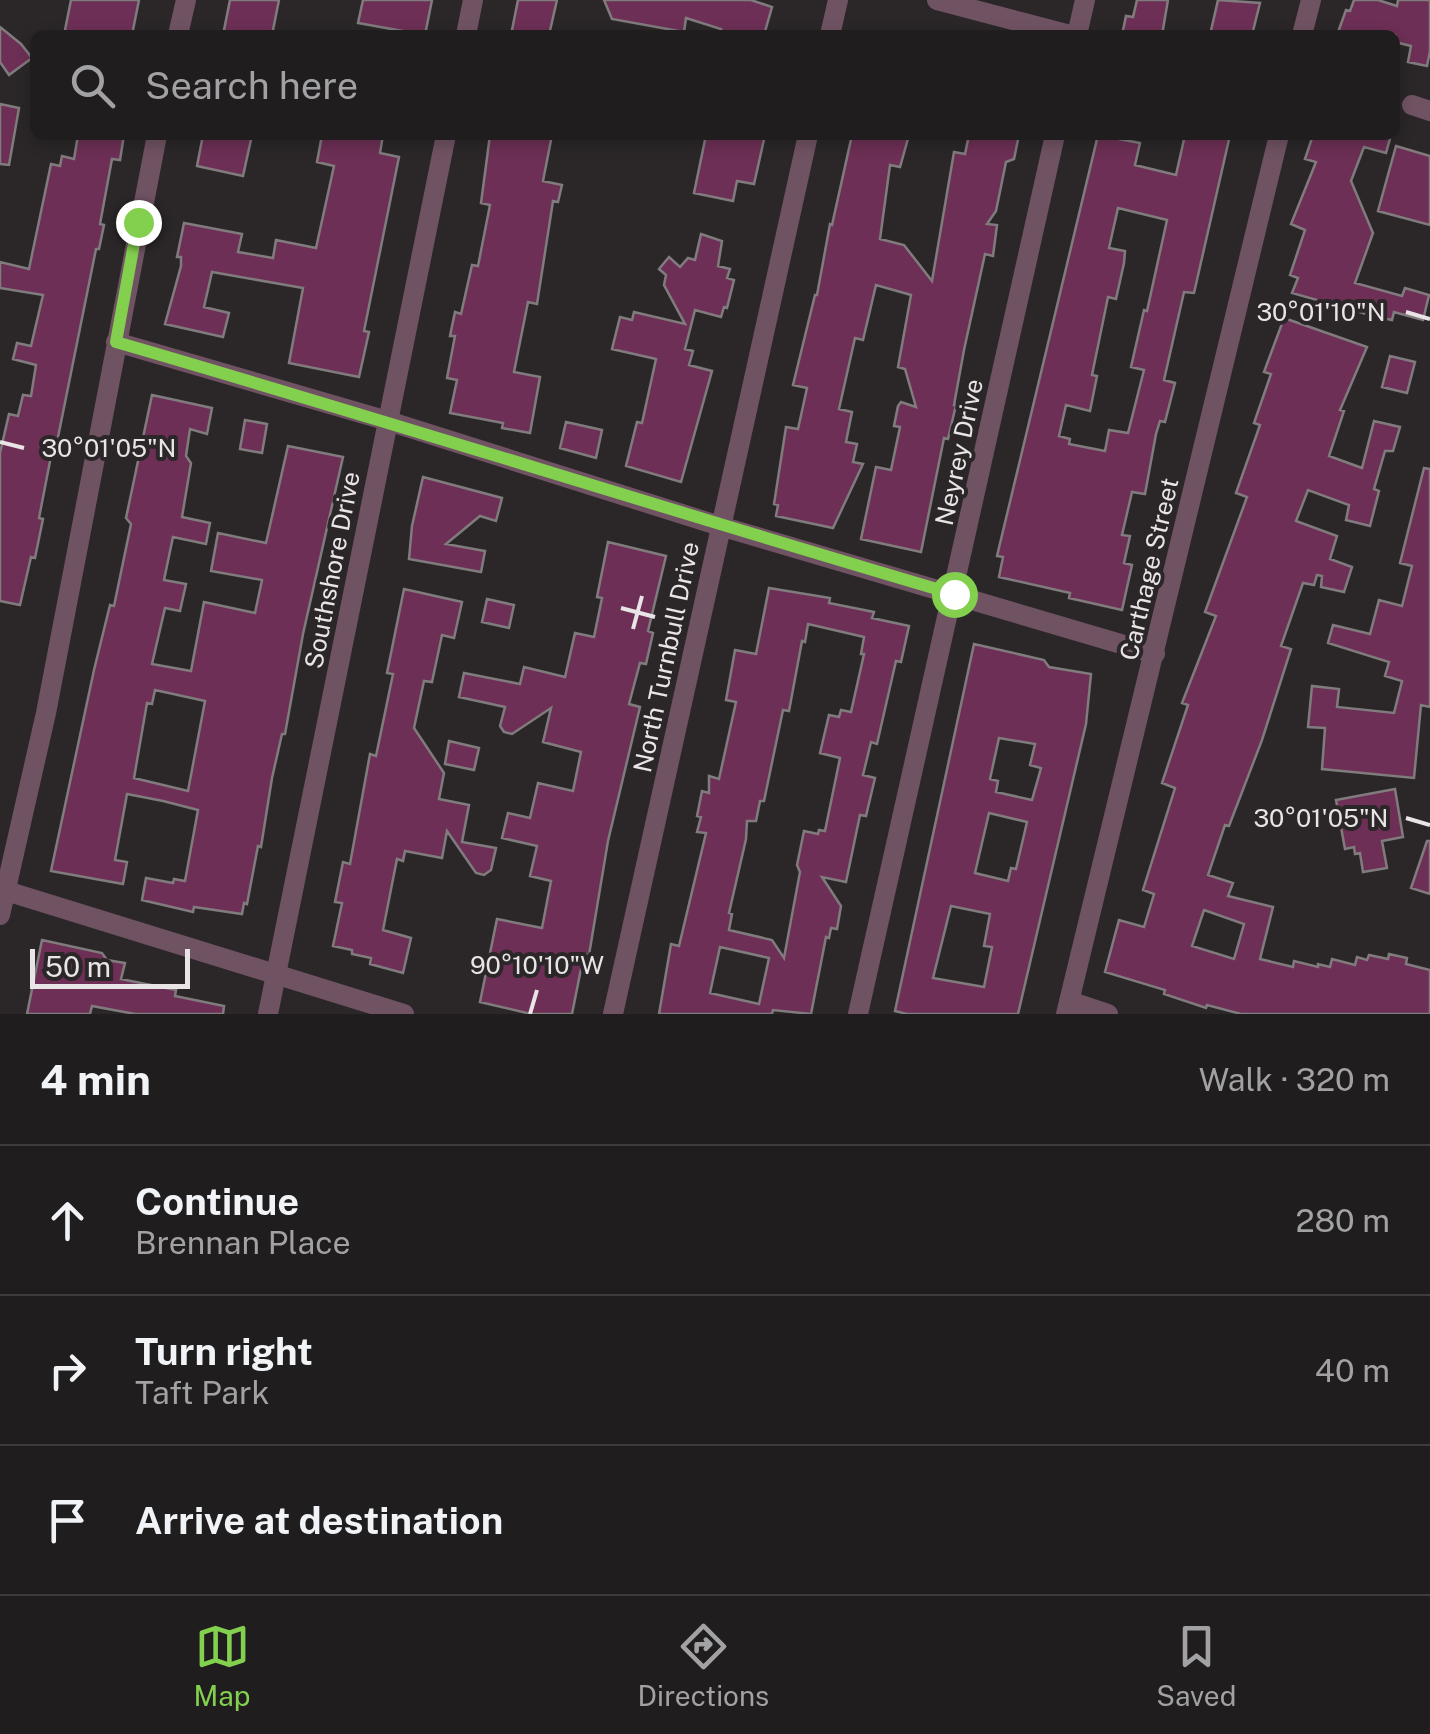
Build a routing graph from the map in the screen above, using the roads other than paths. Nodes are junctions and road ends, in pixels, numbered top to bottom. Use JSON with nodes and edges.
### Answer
{"nodes":[{"id":1,"x":186,"y":0,"type":"edge"},
{"id":2,"x":473,"y":0,"type":"edge"},
{"id":3,"x":838,"y":0,"type":"edge"},
{"id":4,"x":938,"y":0,"type":"edge"},
{"id":5,"x":1085,"y":0,"type":"edge"},
{"id":6,"x":1311,"y":0,"type":"edge"},
{"id":7,"x":179,"y":30,"type":"edge"},
{"id":8,"x":467,"y":30,"type":"edge"},
{"id":9,"x":831,"y":30,"type":"edge"},
{"id":10,"x":1054,"y":30,"type":"edge"},
{"id":11,"x":1075,"y":30,"type":"edge"},
{"id":12,"x":1303,"y":30,"type":"edge"},
{"id":13,"x":156,"y":140,"type":"edge"},
{"id":14,"x":445,"y":140,"type":"edge"},
{"id":15,"x":807,"y":140,"type":"edge"},
{"id":16,"x":1053,"y":140,"type":"edge"},
{"id":17,"x":1277,"y":140,"type":"edge"},
{"id":18,"x":116,"y":342,"type":"junction"},
{"id":19,"x":388,"y":421,"type":"junction"},
{"id":20,"x":720,"y":526,"type":"junction"},
{"id":21,"x":954,"y":594,"type":"junction"},
{"id":22,"x":1155,"y":654,"type":"junction"},
{"id":23,"x":3,"y":890,"type":"edge"},
{"id":24,"x":0,"y":915,"type":"edge"},
{"id":25,"x":276,"y":975,"type":"junction"},
{"id":26,"x":1068,"y":1008,"type":"edge"},
{"id":27,"x":268,"y":1014,"type":"edge"},
{"id":28,"x":404,"y":1014,"type":"edge"},
{"id":29,"x":613,"y":1014,"type":"edge"},
{"id":30,"x":858,"y":1014,"type":"edge"},
{"id":31,"x":1108,"y":1014,"type":"edge"}],
"edges":[{"from":1,"to":7,"type":"street"},
{"from":2,"to":8,"type":"street"},
{"from":3,"to":9,"type":"street"},
{"from":4,"to":10,"type":"street"},
{"from":5,"to":11,"type":"street"},
{"from":6,"to":12,"type":"street"},
{"from":13,"to":18,"type":"street"},
{"from":14,"to":19,"type":"street","name":"Southshore Drive"},
{"from":15,"to":20,"type":"street","name":"North Turnbull Drive"},
{"from":16,"to":21,"type":"street","name":"Neyrey Drive"},
{"from":17,"to":22,"type":"street","name":"Carthage Street"},
{"from":18,"to":19,"type":"street"},
{"from":18,"to":23,"type":"street"},
{"from":19,"to":20,"type":"street"},
{"from":19,"to":25,"type":"street","name":"Southshore Drive"},
{"from":20,"to":21,"type":"street"},
{"from":20,"to":29,"type":"street","name":"North Turnbull Drive"},
{"from":21,"to":22,"type":"street"},
{"from":21,"to":30,"type":"street","name":"Neyrey Drive"},
{"from":22,"to":26,"type":"street","name":"Carthage Street"},
{"from":23,"to":24,"type":"street"},
{"from":23,"to":25,"type":"street"},
{"from":25,"to":27,"type":"street","name":"Southshore Drive"},
{"from":25,"to":28,"type":"street"},
{"from":26,"to":31,"type":"street"}]}
